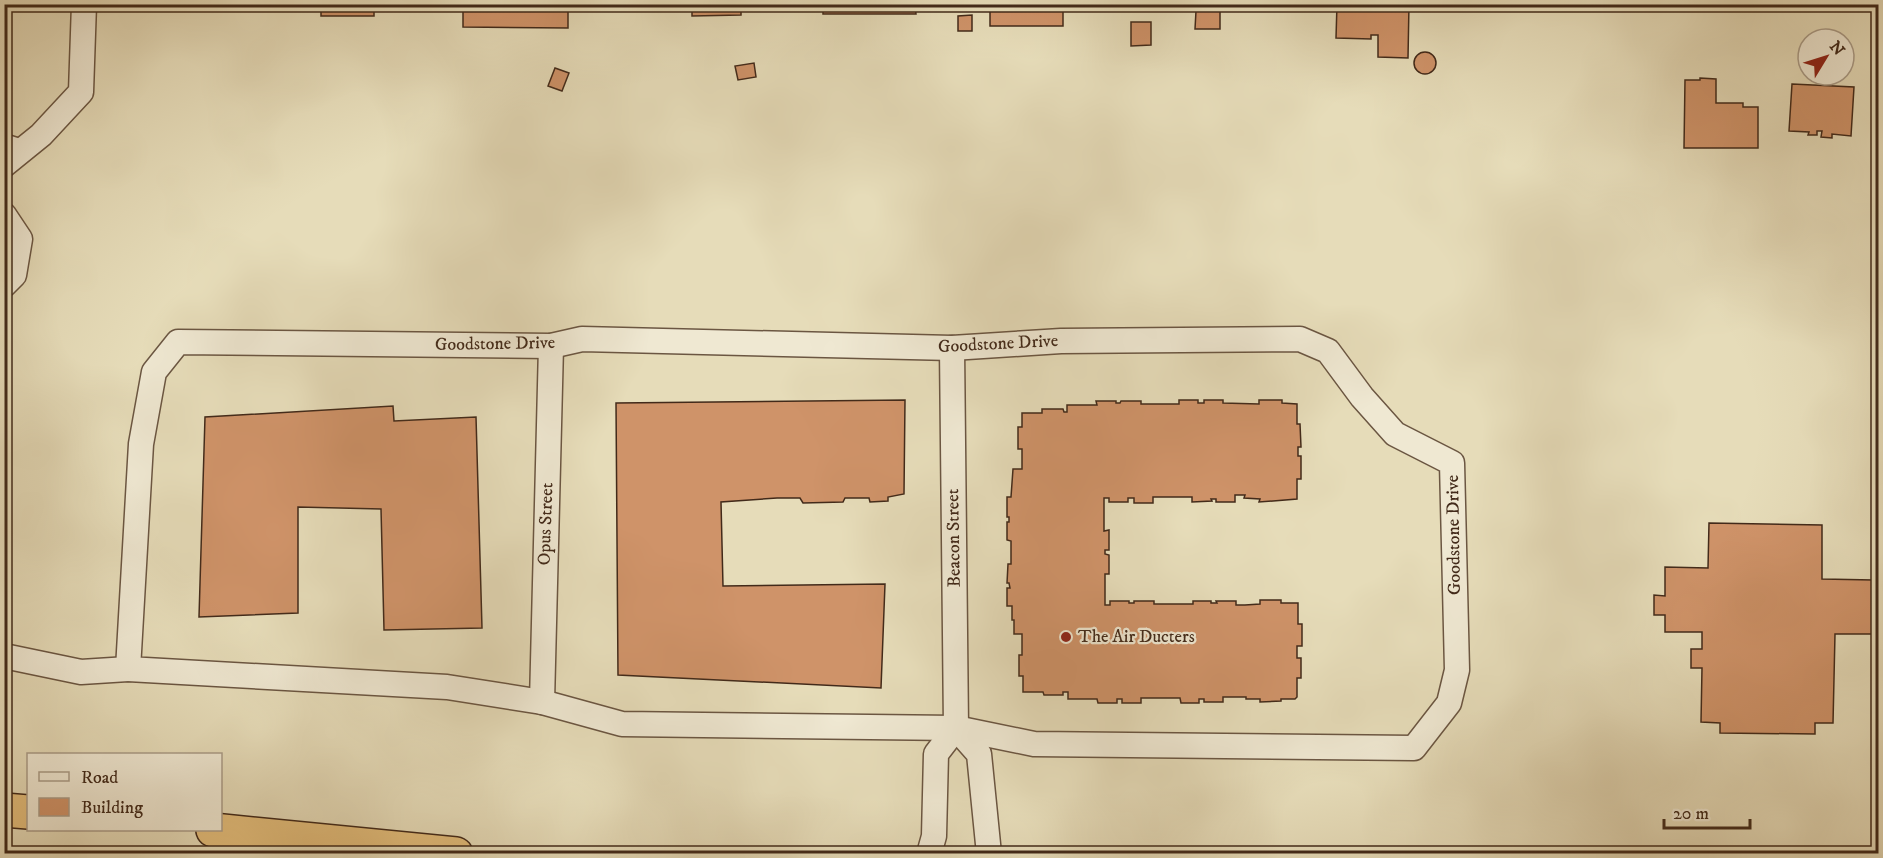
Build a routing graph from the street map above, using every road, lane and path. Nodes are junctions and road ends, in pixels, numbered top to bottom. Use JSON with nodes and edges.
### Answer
{"nodes":[{"id":1,"x":84,"y":4,"type":"edge"},
{"id":2,"x":16,"y":144,"type":"edge"},
{"id":3,"x":4,"y":165,"type":"edge"},
{"id":4,"x":4,"y":215,"type":"edge"},
{"id":5,"x":4,"y":285,"type":"edge"},
{"id":6,"x":551,"y":346,"type":"junction"},
{"id":7,"x":952,"y":348,"type":"junction"},
{"id":8,"x":4,"y":656,"type":"edge"},
{"id":9,"x":129,"y":669,"type":"junction"},
{"id":10,"x":542,"y":702,"type":"junction"},
{"id":11,"x":956,"y":728,"type":"junction"},
{"id":12,"x":4,"y":810,"type":"edge"},
{"id":13,"x":27,"y":812,"type":"edge"},
{"id":14,"x":222,"y":831,"type":"edge"},
{"id":15,"x":456,"y":854,"type":"edge"},
{"id":16,"x":929,"y":854,"type":"edge"},
{"id":17,"x":989,"y":854,"type":"edge"}],
"edges":[{"from":1,"to":2,"type":"street"},
{"from":2,"to":3,"type":"street"},
{"from":4,"to":5,"type":"street"},
{"from":6,"to":7,"type":"street","name":"Goodstone Drive"},
{"from":6,"to":9,"type":"street","name":"Goodstone Drive"},
{"from":6,"to":10,"type":"street","name":"Opus Street"},
{"from":7,"to":11,"type":"street","name":"Beacon Street"},
{"from":7,"to":11,"type":"street","name":"Goodstone Drive"},
{"from":8,"to":9,"type":"street","name":"Goodstone Drive"},
{"from":9,"to":10,"type":"street","name":"Goodstone Drive"},
{"from":10,"to":11,"type":"street","name":"Goodstone Drive"},
{"from":11,"to":16,"type":"street"},
{"from":11,"to":17,"type":"street"},
{"from":12,"to":13,"type":"highway"},
{"from":14,"to":15,"type":"highway"}]}
